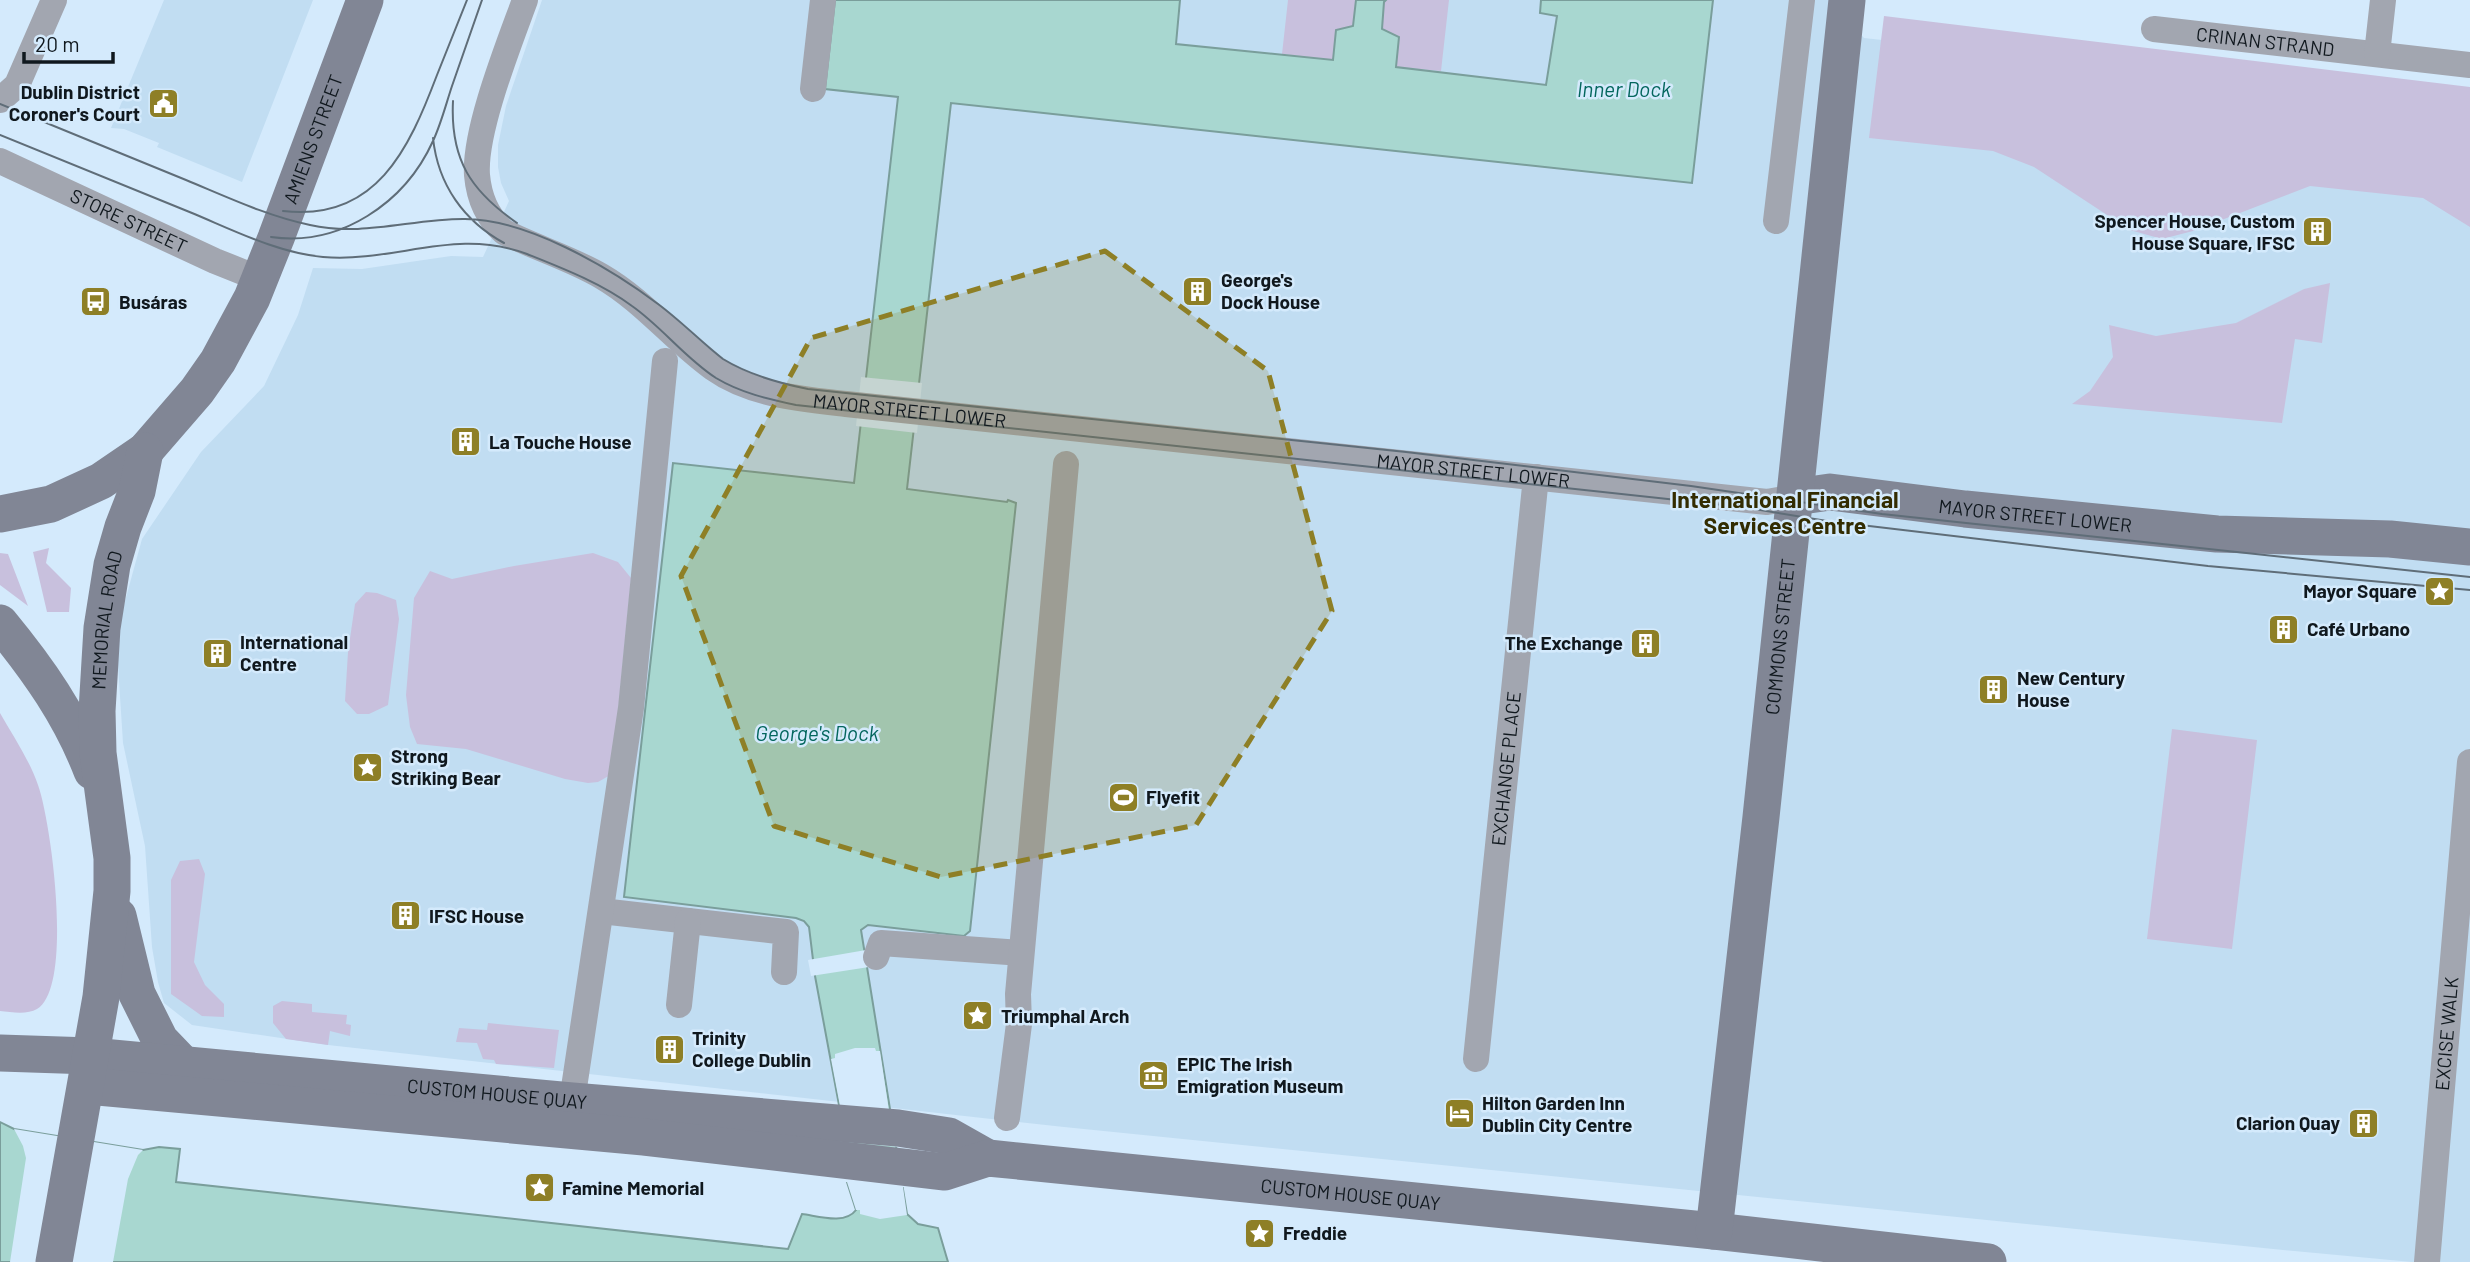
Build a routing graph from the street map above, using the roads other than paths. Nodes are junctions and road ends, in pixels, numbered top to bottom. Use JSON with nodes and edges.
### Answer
{"nodes":[{"id":1,"x":54,"y":0,"type":"edge"},
{"id":2,"x":365,"y":0,"type":"edge"},
{"id":3,"x":525,"y":0,"type":"edge"},
{"id":4,"x":823,"y":0,"type":"edge"},
{"id":5,"x":1802,"y":0,"type":"edge"},
{"id":6,"x":1847,"y":0,"type":"edge"},
{"id":7,"x":2383,"y":0,"type":"edge"},
{"id":8,"x":2154,"y":29,"type":"dead end"},
{"id":9,"x":2377,"y":54,"type":"junction"},
{"id":10,"x":2470,"y":65,"type":"edge"},
{"id":11,"x":813,"y":89,"type":"dead end"},
{"id":12,"x":0,"y":100,"type":"edge"},
{"id":13,"x":0,"y":160,"type":"edge"},
{"id":14,"x":1776,"y":221,"type":"dead end"},
{"id":15,"x":260,"y":279,"type":"junction"},
{"id":16,"x":665,"y":361,"type":"dead end"},
{"id":17,"x":145,"y":451,"type":"junction"},
{"id":18,"x":1066,"y":464,"type":"dead end"},
{"id":19,"x":1536,"y":477,"type":"junction"},
{"id":20,"x":1795,"y":497,"type":"junction"},
{"id":21,"x":0,"y":514,"type":"edge"},
{"id":22,"x":2470,"y":547,"type":"edge"},
{"id":23,"x":0,"y":623,"type":"edge"},
{"id":24,"x":2470,"y":762,"type":"edge"},
{"id":25,"x":102,"y":795,"type":"junction"},
{"id":26,"x":112,"y":891,"type":"junction"},
{"id":27,"x":601,"y":911,"type":"junction"},
{"id":28,"x":688,"y":921,"type":"junction"},
{"id":29,"x":1021,"y":953,"type":"junction"},
{"id":30,"x":876,"y":957,"type":"dead end"},
{"id":31,"x":784,"y":972,"type":"dead end"},
{"id":32,"x":679,"y":1005,"type":"dead end"},
{"id":33,"x":0,"y":1053,"type":"edge"},
{"id":34,"x":1476,"y":1059,"type":"dead end"},
{"id":35,"x":183,"y":1064,"type":"junction"},
{"id":36,"x":89,"y":1071,"type":"junction"},
{"id":37,"x":572,"y":1101,"type":"junction"},
{"id":38,"x":1007,"y":1118,"type":"dead end"},
{"id":39,"x":988,"y":1158,"type":"junction"},
{"id":40,"x":1713,"y":1231,"type":"junction"},
{"id":41,"x":54,"y":1262,"type":"edge"},
{"id":42,"x":1988,"y":1262,"type":"edge"},
{"id":43,"x":2427,"y":1262,"type":"edge"}],
"edges":[{"from":1,"to":12,"type":"street"},
{"from":2,"to":15,"type":"main road","name":"AMIENS STREET"},
{"from":3,"to":19,"type":"street","name":"MAYOR STREET LOWER"},
{"from":4,"to":11,"type":"street"},
{"from":5,"to":14,"type":"street"},
{"from":6,"to":20,"type":"main road","name":"COMMONS STREET"},
{"from":7,"to":9,"type":"street"},
{"from":8,"to":9,"type":"street","name":"CRINAN STRAND"},
{"from":9,"to":10,"type":"street","name":"CRINAN STRAND"},
{"from":13,"to":15,"type":"street","name":"STORE STREET"},
{"from":15,"to":17,"type":"main road","name":"MEMORIAL ROAD"},
{"from":16,"to":27,"type":"street"},
{"from":17,"to":21,"type":"main road","name":"MEMORIAL ROAD"},
{"from":17,"to":25,"type":"main road","name":"MEMORIAL ROAD"},
{"from":18,"to":29,"type":"street"},
{"from":19,"to":20,"type":"street","name":"MAYOR STREET LOWER"},
{"from":19,"to":34,"type":"street","name":"EXCHANGE PLACE"},
{"from":20,"to":22,"type":"main road","name":"MAYOR STREET LOWER"},
{"from":20,"to":40,"type":"main road","name":"COMMONS STREET"},
{"from":23,"to":25,"type":"main road","name":"MEMORIAL ROAD"},
{"from":24,"to":43,"type":"street","name":"EXCISE WALK"},
{"from":25,"to":26,"type":"main road","name":"MEMORIAL ROAD"},
{"from":26,"to":35,"type":"main road"},
{"from":26,"to":36,"type":"main road","name":"MEMORIAL ROAD"},
{"from":27,"to":28,"type":"street"},
{"from":27,"to":37,"type":"street"},
{"from":28,"to":31,"type":"street"},
{"from":28,"to":32,"type":"street"},
{"from":29,"to":30,"type":"street"},
{"from":29,"to":38,"type":"street"},
{"from":33,"to":36,"type":"main road","name":"CUSTOM HOUSE QUAY"},
{"from":35,"to":36,"type":"main road","name":"CUSTOM HOUSE QUAY"},
{"from":35,"to":37,"type":"main road","name":"CUSTOM HOUSE QUAY"},
{"from":36,"to":39,"type":"main road","name":"CUSTOM HOUSE QUAY"},
{"from":36,"to":41,"type":"main road","name":"MEMORIAL ROAD"},
{"from":37,"to":39,"type":"main road","name":"CUSTOM HOUSE QUAY"},
{"from":39,"to":40,"type":"main road","name":"CUSTOM HOUSE QUAY"},
{"from":40,"to":42,"type":"main road","name":"CUSTOM HOUSE QUAY"}]}
